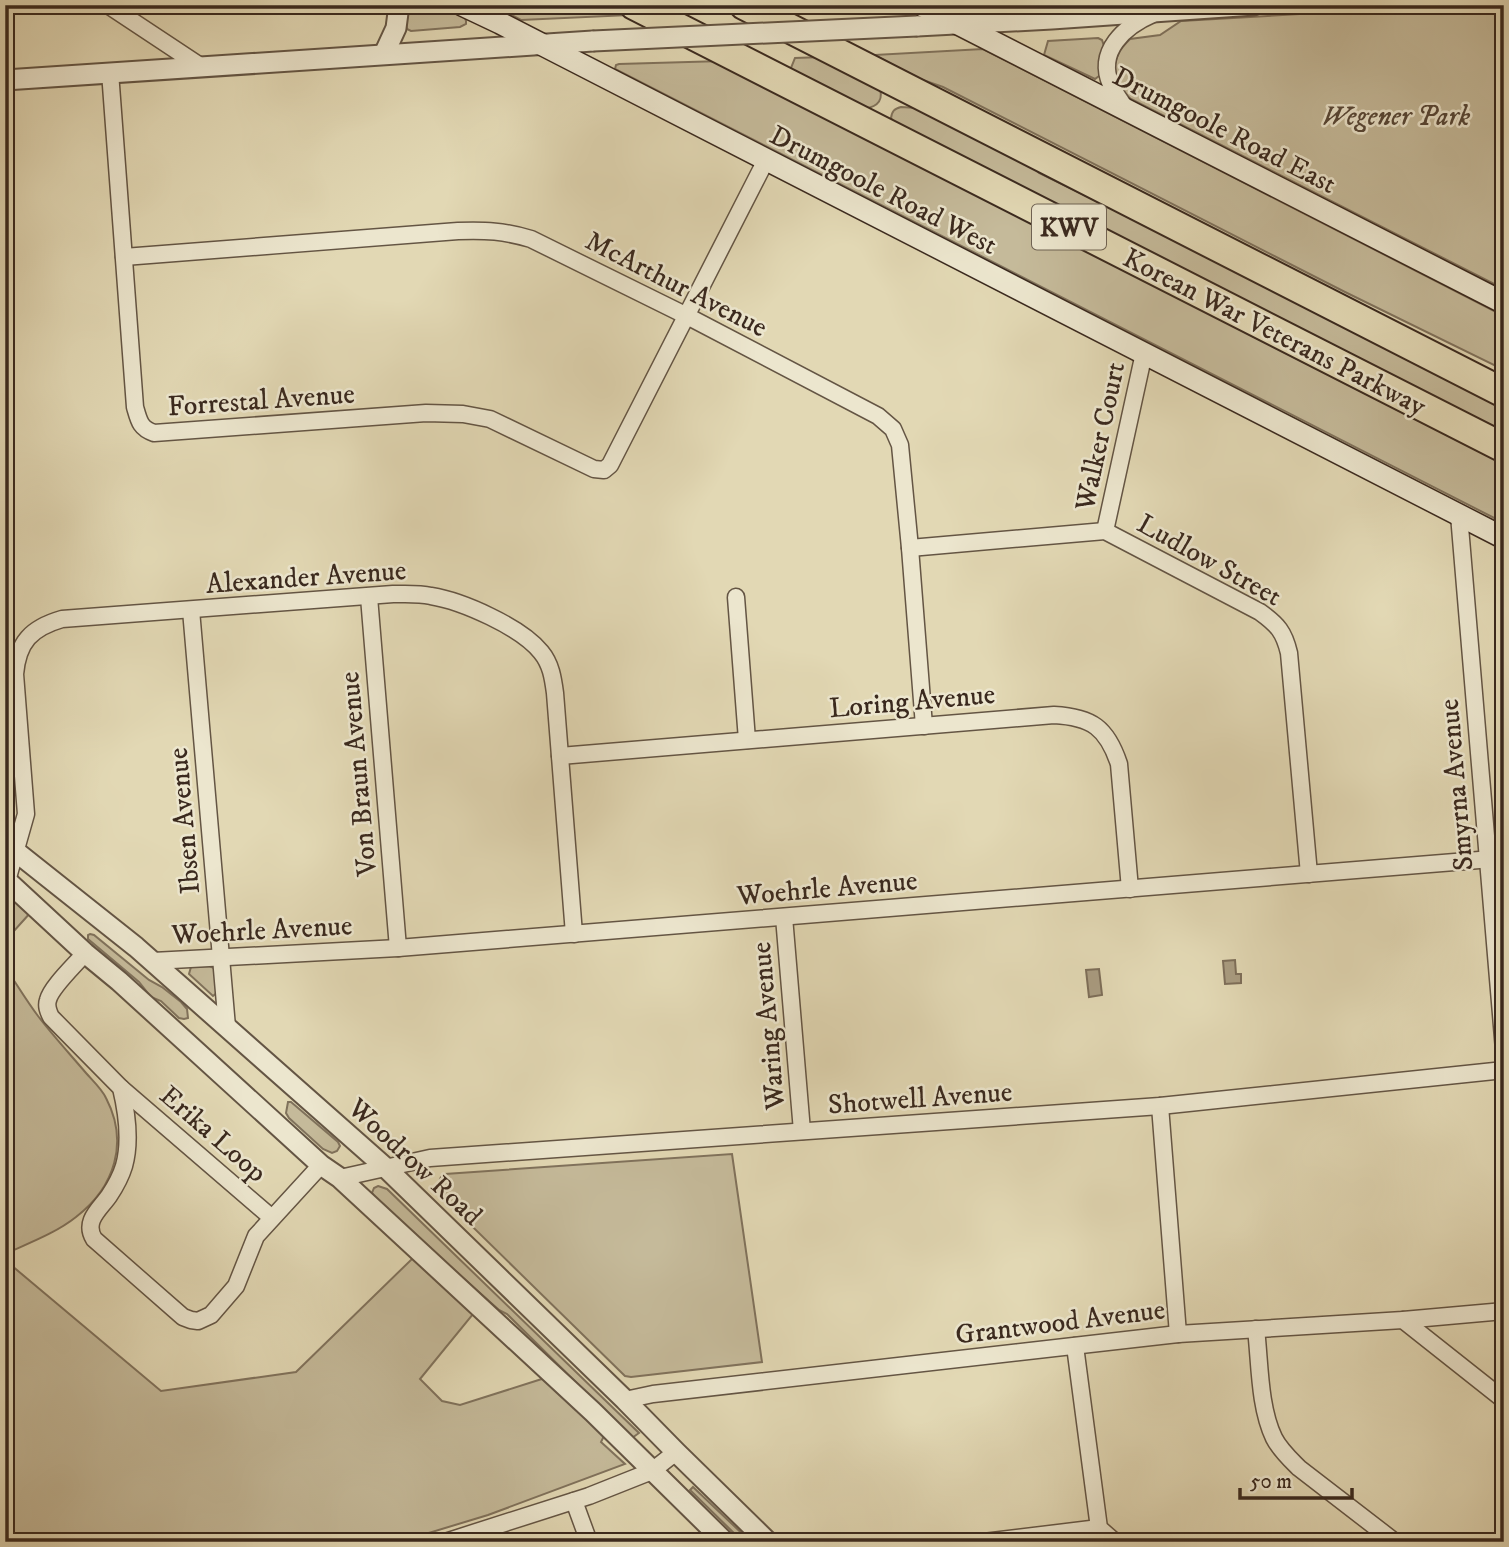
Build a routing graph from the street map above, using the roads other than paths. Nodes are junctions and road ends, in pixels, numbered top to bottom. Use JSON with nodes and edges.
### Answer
{"nodes":[{"id":1,"x":108,"y":5,"type":"edge"},
{"id":2,"x":399,"y":5,"type":"edge"},
{"id":3,"x":462,"y":5,"type":"edge"},
{"id":4,"x":634,"y":5,"type":"edge"},
{"id":5,"x":744,"y":5,"type":"edge"},
{"id":6,"x":1254,"y":5,"type":"edge"},
{"id":7,"x":1161,"y":10,"type":"junction"},
{"id":8,"x":1052,"y":12,"type":"edge"},
{"id":9,"x":919,"y":16,"type":"edge"},
{"id":10,"x":957,"y":24,"type":"junction"},
{"id":11,"x":540,"y":44,"type":"junction"},
{"id":12,"x":384,"y":54,"type":"junction"},
{"id":13,"x":200,"y":66,"type":"junction"},
{"id":14,"x":110,"y":72,"type":"junction"},
{"id":15,"x":5,"y":80,"type":"edge"},
{"id":16,"x":1127,"y":111,"type":"junction"},
{"id":17,"x":766,"y":160,"type":"junction"},
{"id":18,"x":124,"y":257,"type":"junction"},
{"id":19,"x":1504,"y":303,"type":"edge"},
{"id":20,"x":687,"y":316,"type":"junction"},
{"id":21,"x":1144,"y":353,"type":"junction"},
{"id":22,"x":1504,"y":393,"type":"edge"},
{"id":23,"x":1504,"y":448,"type":"edge"},
{"id":24,"x":1460,"y":515,"type":"junction"},
{"id":25,"x":1105,"y":531,"type":"junction"},
{"id":26,"x":1504,"y":538,"type":"edge"},
{"id":27,"x":910,"y":548,"type":"junction"},
{"id":28,"x":369,"y":597,"type":"junction"},
{"id":29,"x":736,"y":597,"type":"dead end"},
{"id":30,"x":191,"y":611,"type":"junction"},
{"id":31,"x":924,"y":726,"type":"junction"},
{"id":32,"x":747,"y":740,"type":"junction"},
{"id":33,"x":560,"y":756,"type":"junction"},
{"id":34,"x":10,"y":847,"type":"edge"},
{"id":35,"x":1496,"y":859,"type":"edge"},
{"id":36,"x":1309,"y":874,"type":"junction"},
{"id":37,"x":6,"y":880,"type":"edge"},
{"id":38,"x":1130,"y":889,"type":"junction"},
{"id":39,"x":784,"y":917,"type":"junction"},
{"id":40,"x":574,"y":934,"type":"junction"},
{"id":41,"x":398,"y":948,"type":"junction"},
{"id":42,"x":85,"y":953,"type":"junction"},
{"id":43,"x":221,"y":957,"type":"junction"},
{"id":44,"x":153,"y":961,"type":"junction"},
{"id":45,"x":228,"y":1027,"type":"junction"},
{"id":46,"x":1504,"y":1050,"type":"edge"},
{"id":47,"x":1504,"y":1070,"type":"edge"},
{"id":48,"x":121,"y":1088,"type":"junction"},
{"id":49,"x":1160,"y":1106,"type":"junction"},
{"id":50,"x":802,"y":1131,"type":"junction"},
{"id":51,"x":321,"y":1165,"type":"junction"},
{"id":52,"x":386,"y":1168,"type":"junction"},
{"id":53,"x":340,"y":1178,"type":"junction"},
{"id":54,"x":272,"y":1218,"type":"junction"},
{"id":55,"x":1504,"y":1311,"type":"edge"},
{"id":56,"x":1403,"y":1320,"type":"junction"},
{"id":57,"x":1256,"y":1329,"type":"junction"},
{"id":58,"x":1178,"y":1334,"type":"junction"},
{"id":59,"x":1075,"y":1346,"type":"junction"},
{"id":60,"x":625,"y":1400,"type":"junction"},
{"id":61,"x":1504,"y":1400,"type":"edge"},
{"id":62,"x":676,"y":1452,"type":"junction"},
{"id":63,"x":652,"y":1471,"type":"junction"},
{"id":64,"x":574,"y":1501,"type":"junction"},
{"id":65,"x":1099,"y":1528,"type":"junction"},
{"id":66,"x":445,"y":1542,"type":"edge"},
{"id":67,"x":589,"y":1542,"type":"edge"},
{"id":68,"x":725,"y":1542,"type":"edge"},
{"id":69,"x":768,"y":1542,"type":"edge"},
{"id":70,"x":984,"y":1542,"type":"edge"},
{"id":71,"x":1115,"y":1542,"type":"edge"},
{"id":72,"x":1395,"y":1542,"type":"edge"}],
"edges":[{"from":1,"to":13,"type":"street"},
{"from":2,"to":12,"type":"street"},
{"from":3,"to":11,"type":"main road","name":"Drumgoole Road West"},
{"from":4,"to":23,"type":"highway","name":"Korean War Veterans Parkway","number":"KWV"},
{"from":5,"to":22,"type":"highway","name":"Korean War Veterans Parkway","number":"KWV"},
{"from":6,"to":7,"type":"street"},
{"from":7,"to":8,"type":"street"},
{"from":7,"to":16,"type":"street"},
{"from":8,"to":10,"type":"street"},
{"from":9,"to":10,"type":"main road","name":"Drumgoole Road East"},
{"from":9,"to":11,"type":"street","bridge":true},
{"from":10,"to":16,"type":"main road","name":"Drumgoole Road East"},
{"from":11,"to":12,"type":"street"},
{"from":11,"to":17,"type":"main road","name":"Drumgoole Road West"},
{"from":12,"to":13,"type":"street"},
{"from":13,"to":14,"type":"street"},
{"from":14,"to":15,"type":"street"},
{"from":14,"to":18,"type":"street","name":"Forrestal Avenue"},
{"from":16,"to":19,"type":"main road","name":"Drumgoole Road East"},
{"from":17,"to":20,"type":"street"},
{"from":17,"to":21,"type":"main road","name":"Drumgoole Road West"},
{"from":18,"to":20,"type":"street","name":"McArthur Avenue"},
{"from":18,"to":20,"type":"street","name":"Forrestal Avenue"},
{"from":20,"to":27,"type":"street","name":"McArthur Avenue"},
{"from":21,"to":24,"type":"main road","name":"Drumgoole Road West"},
{"from":21,"to":25,"type":"street","name":"Walker Court"},
{"from":24,"to":26,"type":"main road","name":"Drumgoole Road West"},
{"from":24,"to":35,"type":"street","name":"Smyrna Avenue"},
{"from":25,"to":27,"type":"street","name":"Ludlow Street"},
{"from":25,"to":36,"type":"street","name":"Ludlow Street"},
{"from":27,"to":31,"type":"street","name":"McArthur Avenue"},
{"from":28,"to":30,"type":"street","name":"Alexander Avenue"},
{"from":28,"to":33,"type":"street","name":"Alexander Avenue"},
{"from":28,"to":41,"type":"street","name":"Von Braun Avenue"},
{"from":29,"to":32,"type":"street"},
{"from":30,"to":34,"type":"street","name":"Alexander Avenue"},
{"from":30,"to":43,"type":"street","name":"Ibsen Avenue"},
{"from":31,"to":32,"type":"street","name":"Loring Avenue"},
{"from":31,"to":38,"type":"street","name":"Loring Avenue"},
{"from":32,"to":33,"type":"street","name":"Loring Avenue"},
{"from":33,"to":40,"type":"street","name":"Alexander Avenue"},
{"from":34,"to":37,"type":"street","name":"Alexander Avenue"},
{"from":34,"to":44,"type":"street","name":"Woodrow Road"},
{"from":35,"to":36,"type":"street","name":"Woehrle Avenue"},
{"from":35,"to":46,"type":"street","name":"Smyrna Avenue"},
{"from":36,"to":38,"type":"street","name":"Woehrle Avenue"},
{"from":37,"to":42,"type":"street"},
{"from":38,"to":39,"type":"street","name":"Woehrle Avenue"},
{"from":39,"to":40,"type":"street","name":"Woehrle Avenue"},
{"from":39,"to":50,"type":"street","name":"Waring Avenue"},
{"from":40,"to":41,"type":"street","name":"Woehrle Avenue"},
{"from":41,"to":43,"type":"street","name":"Woehrle Avenue"},
{"from":42,"to":48,"type":"street","name":"Erika Loop"},
{"from":42,"to":51,"type":"street"},
{"from":43,"to":44,"type":"street","name":"Woehrle Avenue"},
{"from":43,"to":45,"type":"street","name":"Ibsen Avenue"},
{"from":44,"to":45,"type":"street","name":"Woodrow Road"},
{"from":45,"to":52,"type":"street","name":"Woodrow Road"},
{"from":47,"to":49,"type":"street","name":"Shotwell Avenue"},
{"from":48,"to":54,"type":"street","name":"Erika Loop"},
{"from":48,"to":54,"type":"street","name":"Erika Loop"},
{"from":49,"to":50,"type":"street","name":"Shotwell Avenue"},
{"from":49,"to":58,"type":"street"},
{"from":50,"to":52,"type":"street","name":"Shotwell Avenue"},
{"from":51,"to":53,"type":"street"},
{"from":51,"to":54,"type":"street","name":"Erika Loop"},
{"from":52,"to":53,"type":"street","name":"Shotwell Avenue"},
{"from":52,"to":60,"type":"street","name":"Woodrow Road"},
{"from":53,"to":63,"type":"street"},
{"from":55,"to":56,"type":"street","name":"Grantwood Avenue"},
{"from":56,"to":57,"type":"street","name":"Grantwood Avenue"},
{"from":56,"to":61,"type":"street"},
{"from":57,"to":58,"type":"street","name":"Grantwood Avenue"},
{"from":57,"to":72,"type":"street"},
{"from":58,"to":59,"type":"street","name":"Grantwood Avenue"},
{"from":59,"to":60,"type":"street","name":"Grantwood Avenue"},
{"from":59,"to":65,"type":"street"},
{"from":60,"to":62,"type":"street","name":"Woodrow Road"},
{"from":62,"to":63,"type":"street"},
{"from":62,"to":69,"type":"street","name":"Woodrow Road"},
{"from":63,"to":64,"type":"street"},
{"from":63,"to":68,"type":"street"},
{"from":64,"to":66,"type":"street"},
{"from":64,"to":67,"type":"street"},
{"from":65,"to":70,"type":"street"},
{"from":65,"to":71,"type":"street"}]}
